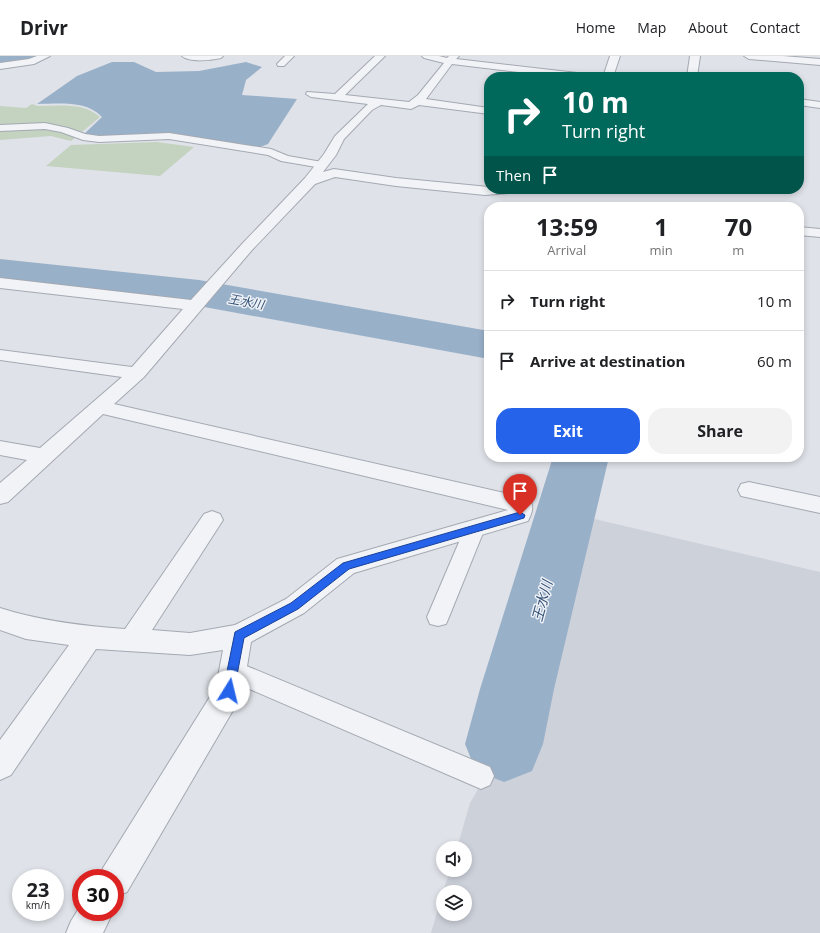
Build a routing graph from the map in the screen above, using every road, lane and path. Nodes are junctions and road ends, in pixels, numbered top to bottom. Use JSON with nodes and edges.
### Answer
{"nodes":[{"id":1,"x":45,"y":56,"type":"edge"},
{"id":2,"x":187,"y":56,"type":"edge"},
{"id":3,"x":218,"y":56,"type":"edge"},
{"id":4,"x":290,"y":56,"type":"edge"},
{"id":5,"x":380,"y":56,"type":"edge"},
{"id":6,"x":426,"y":56,"type":"edge"},
{"id":7,"x":615,"y":56,"type":"edge"},
{"id":8,"x":694,"y":56,"type":"edge"},
{"id":9,"x":749,"y":56,"type":"edge"},
{"id":10,"x":773,"y":57,"type":"edge"},
{"id":11,"x":451,"y":59,"type":"edge"},
{"id":12,"x":531,"y":61,"type":"dead end"},
{"id":13,"x":820,"y":62,"type":"edge"},
{"id":14,"x":281,"y":64,"type":"dead end"},
{"id":15,"x":0,"y":66,"type":"edge"},
{"id":16,"x":775,"y":71,"type":"dead end"},
{"id":17,"x":514,"y":72,"type":"edge"},
{"id":18,"x":525,"y":72,"type":"edge"},
{"id":19,"x":610,"y":72,"type":"edge"},
{"id":20,"x":692,"y":72,"type":"edge"},
{"id":21,"x":311,"y":94,"type":"dead end"},
{"id":22,"x":337,"y":97,"type":"junction"},
{"id":23,"x":417,"y":101,"type":"junction"},
{"id":24,"x":379,"y":102,"type":"junction"},
{"id":25,"x":804,"y":103,"type":"edge"},
{"id":26,"x":820,"y":105,"type":"edge"},
{"id":27,"x":484,"y":110,"type":"edge"},
{"id":28,"x":0,"y":128,"type":"edge"},
{"id":29,"x":322,"y":165,"type":"junction"},
{"id":30,"x":310,"y":181,"type":"junction"},
{"id":31,"x":484,"y":191,"type":"edge"},
{"id":32,"x":804,"y":231,"type":"edge"},
{"id":33,"x":820,"y":233,"type":"edge"},
{"id":34,"x":0,"y":283,"type":"edge"},
{"id":35,"x":196,"y":306,"type":"junction"},
{"id":36,"x":0,"y":355,"type":"edge"},
{"id":37,"x":137,"y":373,"type":"junction"},
{"id":38,"x":99,"y":407,"type":"junction"},
{"id":39,"x":0,"y":448,"type":"edge"},
{"id":40,"x":45,"y":456,"type":"junction"},
{"id":41,"x":749,"y":490,"type":"dead end"},
{"id":42,"x":0,"y":496,"type":"edge"},
{"id":43,"x":820,"y":505,"type":"edge"},
{"id":44,"x":212,"y":520,"type":"dead end"},
{"id":45,"x":475,"y":528,"type":"junction"},
{"id":46,"x":438,"y":617,"type":"dead end"},
{"id":47,"x":0,"y":619,"type":"edge"},
{"id":48,"x":239,"y":636,"type":"junction"},
{"id":49,"x":90,"y":637,"type":"junction"},
{"id":50,"x":131,"y":641,"type":"junction"},
{"id":51,"x":232,"y":671,"type":"junction"},
{"id":52,"x":0,"y":765,"type":"edge"},
{"id":53,"x":481,"y":776,"type":"dead end"},
{"id":54,"x":122,"y":869,"type":"edge"},
{"id":55,"x":90,"y":921,"type":"edge"},
{"id":56,"x":83,"y":933,"type":"edge"}],
"edges":[{"from":1,"to":15,"type":"street"},
{"from":2,"to":3,"type":"street"},
{"from":4,"to":14,"type":"lane"},
{"from":5,"to":22,"type":"street"},
{"from":6,"to":11,"type":"street"},
{"from":7,"to":19,"type":"street"},
{"from":8,"to":20,"type":"street"},
{"from":9,"to":10,"type":"street"},
{"from":10,"to":13,"type":"street"},
{"from":10,"to":16,"type":"street"},
{"from":11,"to":17,"type":"street"},
{"from":11,"to":23,"type":"street"},
{"from":12,"to":18,"type":"street"},
{"from":21,"to":22,"type":"street"},
{"from":22,"to":24,"type":"street"},
{"from":23,"to":24,"type":"street"},
{"from":23,"to":27,"type":"street"},
{"from":24,"to":29,"type":"street"},
{"from":25,"to":26,"type":"street"},
{"from":28,"to":29,"type":"lane"},
{"from":29,"to":30,"type":"street"},
{"from":30,"to":31,"type":"street"},
{"from":30,"to":35,"type":"street"},
{"from":32,"to":33,"type":"street"},
{"from":34,"to":35,"type":"street"},
{"from":35,"to":37,"type":"street"},
{"from":36,"to":37,"type":"street"},
{"from":37,"to":38,"type":"street"},
{"from":38,"to":40,"type":"street"},
{"from":38,"to":45,"type":"street"},
{"from":39,"to":40,"type":"street"},
{"from":40,"to":42,"type":"street"},
{"from":41,"to":43,"type":"street"},
{"from":44,"to":50,"type":"street"},
{"from":45,"to":46,"type":"lane"},
{"from":45,"to":48,"type":"street"},
{"from":47,"to":49,"type":"street"},
{"from":48,"to":50,"type":"street"},
{"from":48,"to":51,"type":"street"},
{"from":49,"to":50,"type":"street"},
{"from":49,"to":52,"type":"street"},
{"from":51,"to":53,"type":"lane"},
{"from":51,"to":54,"type":"street"},
{"from":55,"to":56,"type":"street"}]}
